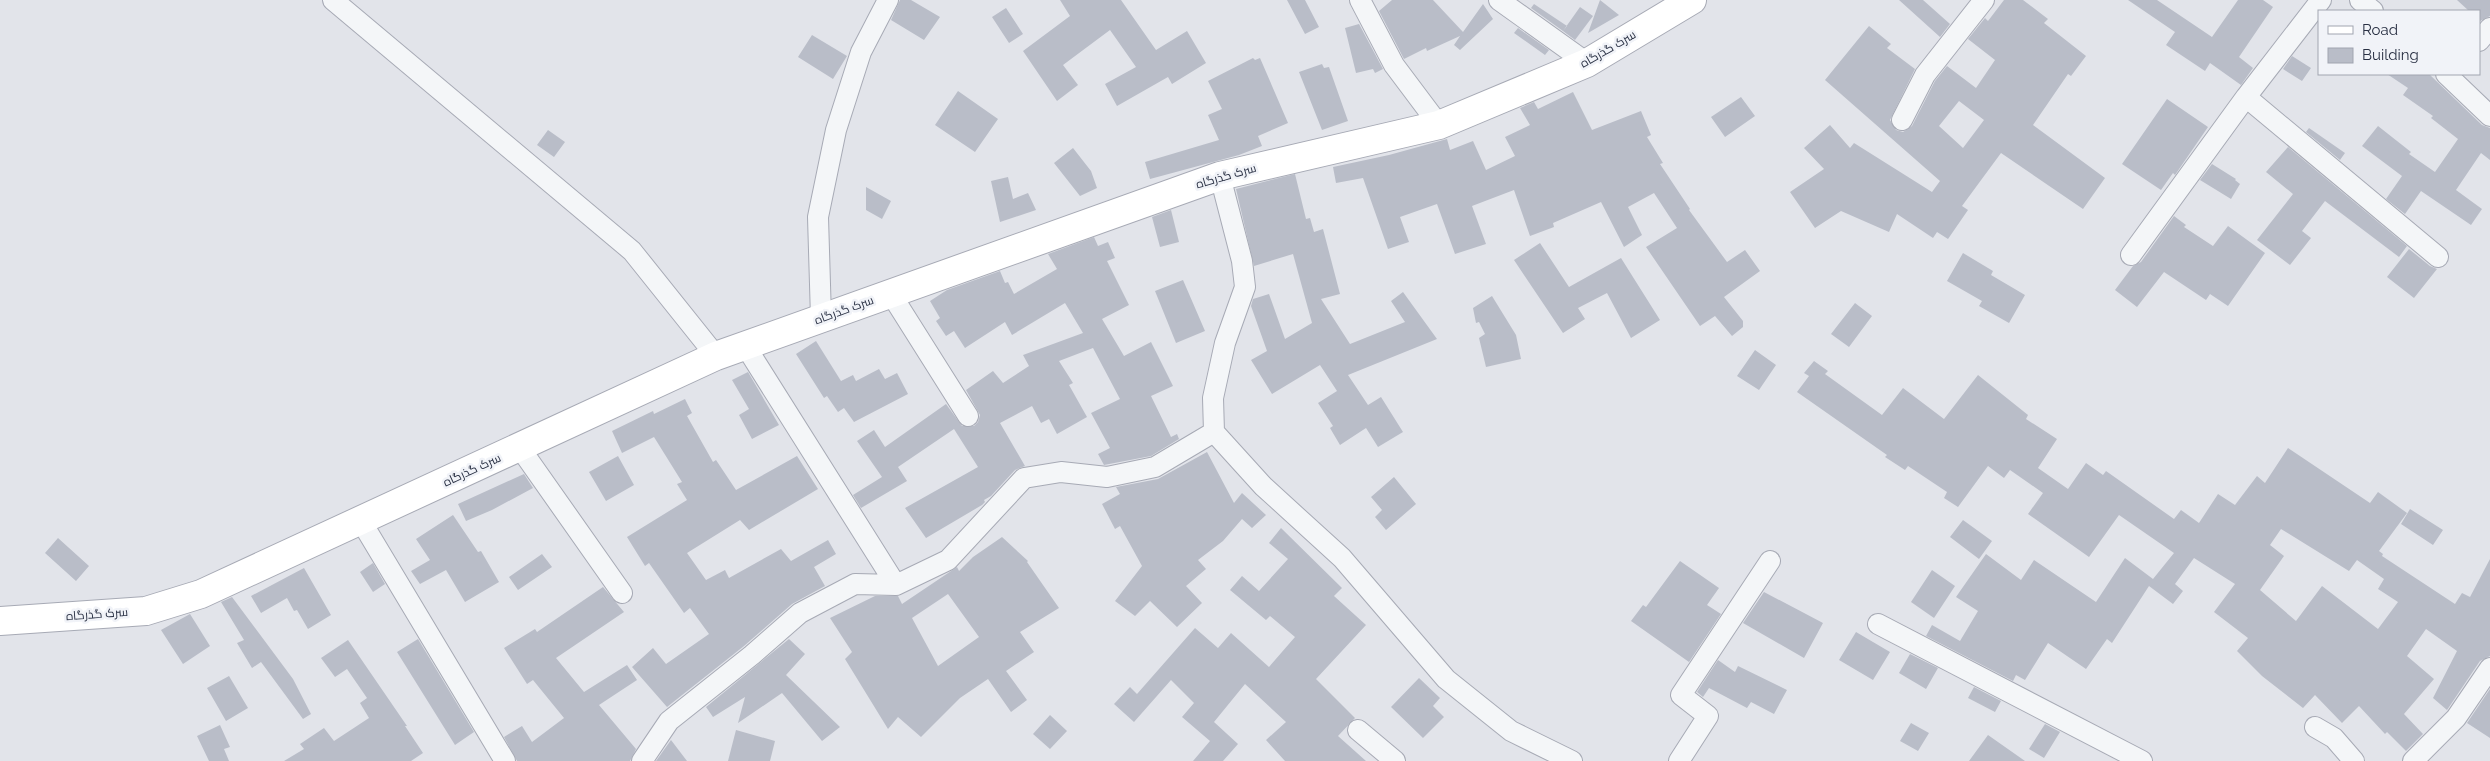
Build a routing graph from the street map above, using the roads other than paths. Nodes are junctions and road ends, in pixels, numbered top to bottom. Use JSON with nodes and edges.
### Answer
{"nodes":[{"id":1,"x":333,"y":0,"type":"edge"},
{"id":2,"x":888,"y":0,"type":"edge"},
{"id":3,"x":1360,"y":0,"type":"edge"},
{"id":4,"x":1499,"y":0,"type":"edge"},
{"id":5,"x":1692,"y":0,"type":"edge"},
{"id":6,"x":1984,"y":0,"type":"edge"},
{"id":7,"x":2321,"y":0,"type":"edge"},
{"id":8,"x":2360,"y":0,"type":"edge"},
{"id":9,"x":2372,"y":10,"type":"edge"},
{"id":10,"x":2490,"y":28,"type":"edge"},
{"id":11,"x":2480,"y":40,"type":"edge"},
{"id":12,"x":1587,"y":63,"type":"junction"},
{"id":13,"x":2449,"y":75,"type":"edge"},
{"id":14,"x":2246,"y":97,"type":"junction"},
{"id":15,"x":2490,"y":116,"type":"edge"},
{"id":16,"x":1902,"y":120,"type":"dead end"},
{"id":17,"x":1439,"y":126,"type":"junction"},
{"id":18,"x":1220,"y":176,"type":"junction"},
{"id":19,"x":2131,"y":255,"type":"dead end"},
{"id":20,"x":2438,"y":257,"type":"dead end"},
{"id":21,"x":891,"y":294,"type":"junction"},
{"id":22,"x":821,"y":318,"type":"junction"},
{"id":23,"x":746,"y":347,"type":"junction"},
{"id":24,"x":716,"y":356,"type":"junction"},
{"id":25,"x":968,"y":416,"type":"dead end"},
{"id":26,"x":1214,"y":432,"type":"junction"},
{"id":27,"x":520,"y":448,"type":"junction"},
{"id":28,"x":361,"y":522,"type":"junction"},
{"id":29,"x":1770,"y":561,"type":"dead end"},
{"id":30,"x":896,"y":585,"type":"junction"},
{"id":31,"x":622,"y":593,"type":"dead end"},
{"id":32,"x":0,"y":621,"type":"edge"},
{"id":33,"x":1878,"y":624,"type":"dead end"},
{"id":34,"x":2490,"y":668,"type":"edge"},
{"id":35,"x":2315,"y":728,"type":"dead end"},
{"id":36,"x":1358,"y":730,"type":"dead end"},
{"id":37,"x":505,"y":761,"type":"edge"},
{"id":38,"x":642,"y":761,"type":"edge"},
{"id":39,"x":1395,"y":761,"type":"edge"},
{"id":40,"x":1572,"y":761,"type":"edge"},
{"id":41,"x":1679,"y":761,"type":"edge"},
{"id":42,"x":2142,"y":761,"type":"edge"},
{"id":43,"x":2354,"y":761,"type":"edge"},
{"id":44,"x":2413,"y":761,"type":"edge"}],
"edges":[{"from":1,"to":24,"type":"street"},
{"from":2,"to":22,"type":"street"},
{"from":3,"to":17,"type":"street"},
{"from":4,"to":12,"type":"street"},
{"from":5,"to":12,"type":"street","name":"سرک گذرگاه"},
{"from":6,"to":16,"type":"street"},
{"from":7,"to":14,"type":"street"},
{"from":8,"to":9,"type":"street"},
{"from":10,"to":11,"type":"street"},
{"from":12,"to":17,"type":"street","name":"سرک گذرگاه"},
{"from":13,"to":15,"type":"street"},
{"from":14,"to":19,"type":"street"},
{"from":14,"to":20,"type":"street"},
{"from":17,"to":18,"type":"street","name":"سرک گذرگاه"},
{"from":18,"to":21,"type":"street","name":"سرک گذرگاه"},
{"from":18,"to":26,"type":"street"},
{"from":21,"to":22,"type":"street","name":"سرک گذرگاه"},
{"from":21,"to":25,"type":"street"},
{"from":22,"to":23,"type":"street","name":"سرک گذرگاه"},
{"from":23,"to":24,"type":"street","name":"سرک گذرگاه"},
{"from":23,"to":30,"type":"street"},
{"from":24,"to":27,"type":"street","name":"سرک گذرگاه"},
{"from":26,"to":30,"type":"street"},
{"from":26,"to":40,"type":"street"},
{"from":27,"to":28,"type":"street","name":"سرک گذرگاه"},
{"from":27,"to":31,"type":"street"},
{"from":28,"to":32,"type":"street","name":"سرک گذرگاه"},
{"from":28,"to":37,"type":"street"},
{"from":29,"to":41,"type":"street"},
{"from":30,"to":38,"type":"street"},
{"from":33,"to":42,"type":"street"},
{"from":34,"to":44,"type":"street"},
{"from":35,"to":43,"type":"street"},
{"from":36,"to":39,"type":"street"}]}
